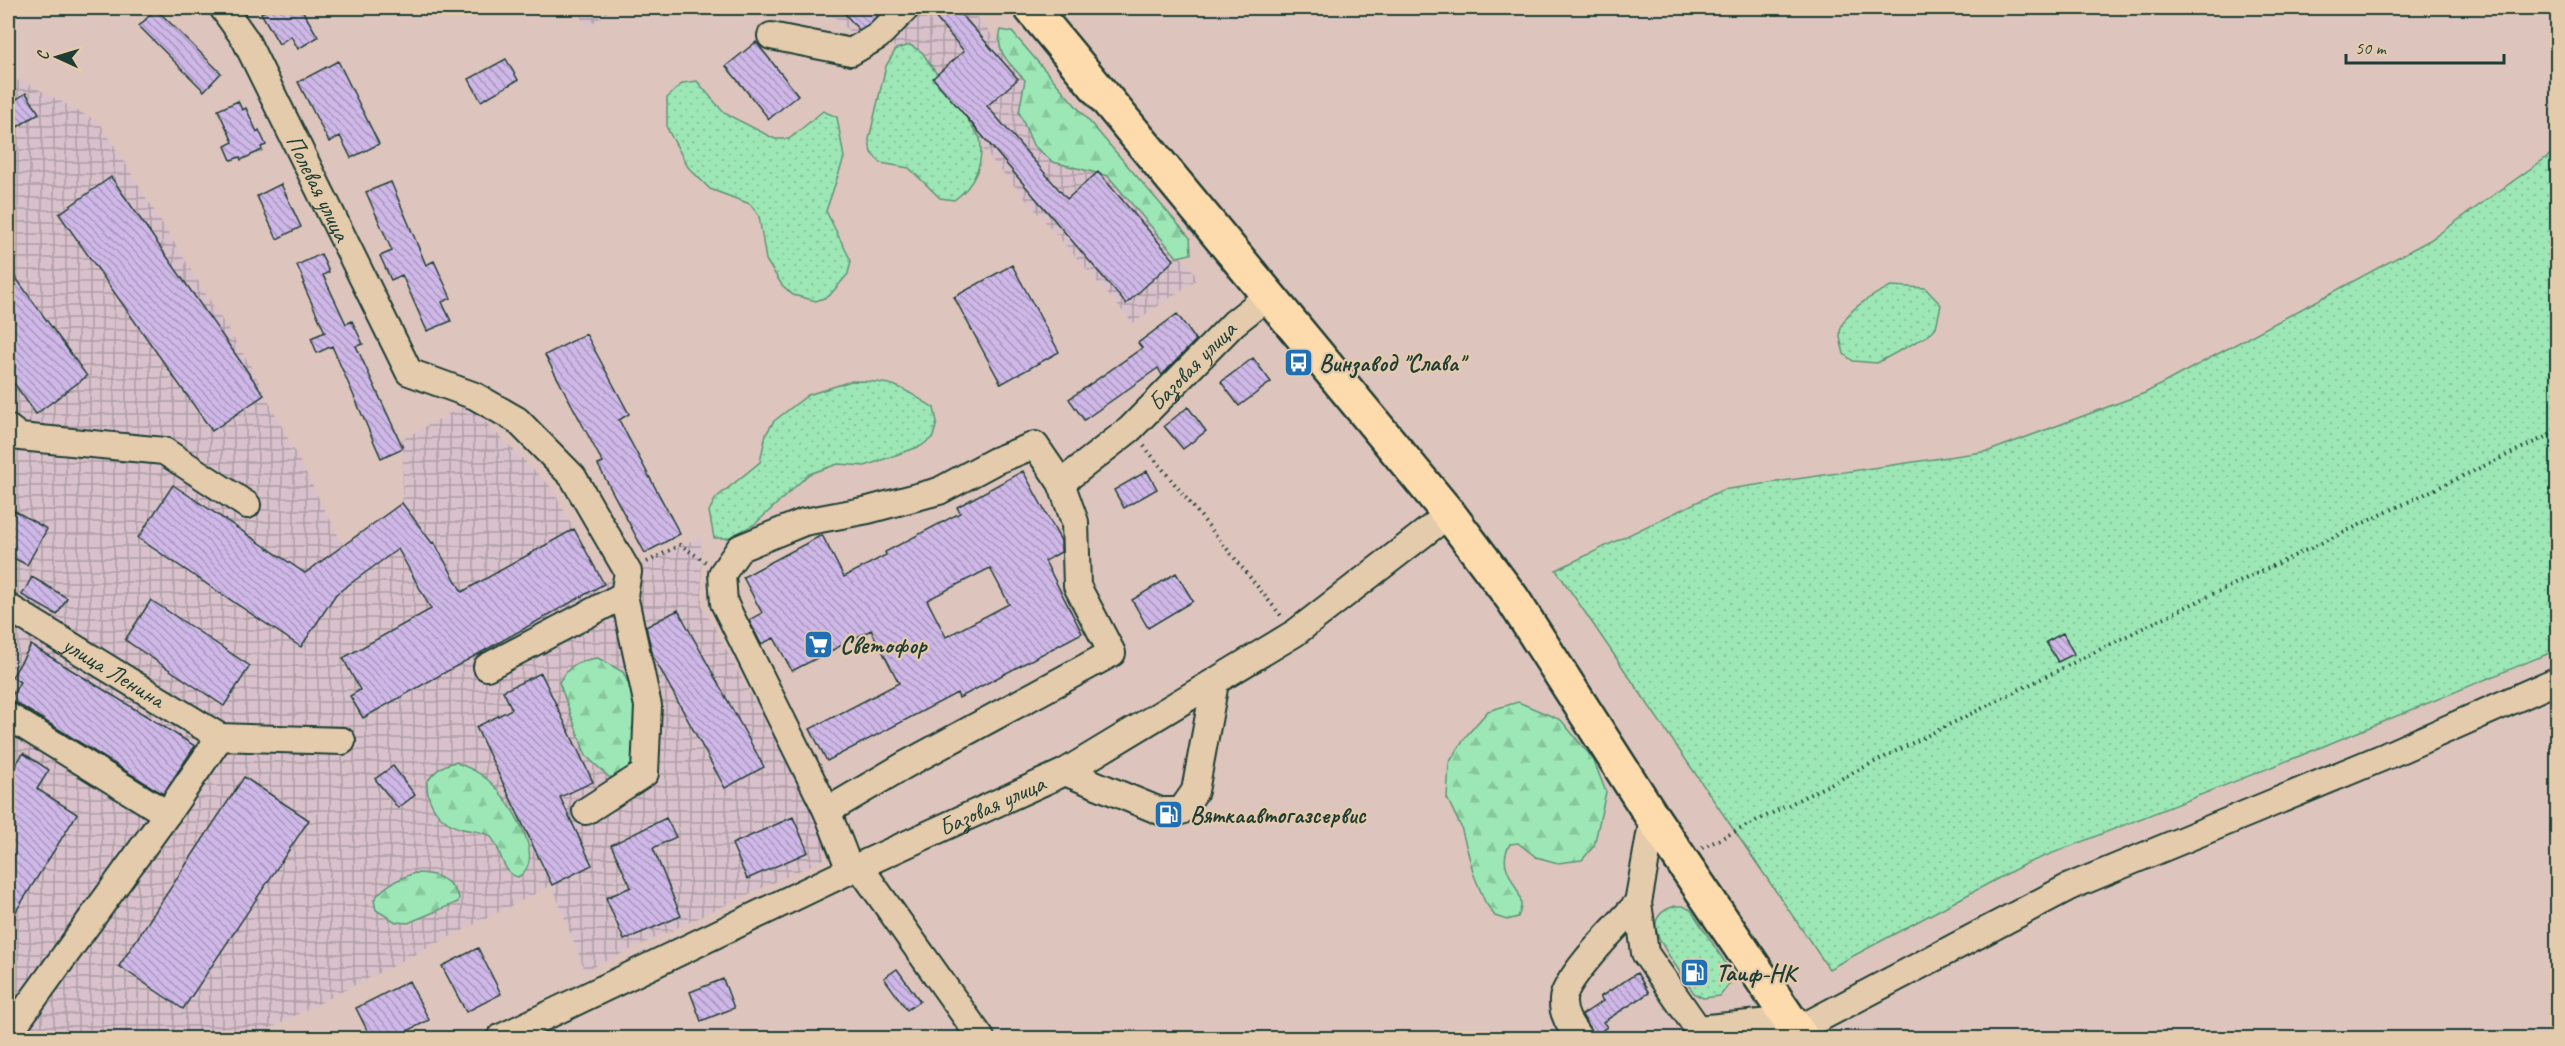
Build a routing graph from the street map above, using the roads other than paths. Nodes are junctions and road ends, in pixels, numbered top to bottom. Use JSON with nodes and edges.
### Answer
{"nodes":[{"id":1,"x":223,"y":8,"type":"edge"},
{"id":2,"x":906,"y":8,"type":"edge"},
{"id":3,"x":1031,"y":8,"type":"edge"},
{"id":4,"x":771,"y":36,"type":"dead end"},
{"id":5,"x":1268,"y":296,"type":"junction"},
{"id":6,"x":8,"y":428,"type":"edge"},
{"id":7,"x":1061,"y":483,"type":"junction"},
{"id":8,"x":247,"y":505,"type":"dead end"},
{"id":9,"x":1449,"y":514,"type":"junction"},
{"id":10,"x":626,"y":583,"type":"junction"},
{"id":11,"x":8,"y":607,"type":"edge"},
{"id":12,"x":487,"y":667,"type":"dead end"},
{"id":13,"x":2558,"y":680,"type":"edge"},
{"id":14,"x":1215,"y":683,"type":"junction"},
{"id":15,"x":8,"y":716,"type":"edge"},
{"id":16,"x":220,"y":737,"type":"junction"},
{"id":17,"x":342,"y":741,"type":"dead end"},
{"id":18,"x":1065,"y":772,"type":"junction"},
{"id":19,"x":586,"y":811,"type":"dead end"},
{"id":20,"x":827,"y":811,"type":"junction"},
{"id":21,"x":167,"y":814,"type":"junction"},
{"id":22,"x":1653,"y":818,"type":"junction"},
{"id":23,"x":855,"y":868,"type":"junction"},
{"id":24,"x":1638,"y":903,"type":"junction"},
{"id":25,"x":1797,"y":1030,"type":"edge"},
{"id":26,"x":8,"y":1034,"type":"edge"},
{"id":27,"x":1690,"y":1034,"type":"edge"},
{"id":28,"x":500,"y":1038,"type":"edge"},
{"id":29,"x":981,"y":1038,"type":"edge"},
{"id":30,"x":1579,"y":1038,"type":"edge"}],
"edges":[{"from":1,"to":10,"type":"street","name":"Полевая улица"},
{"from":2,"to":4,"type":"street"},
{"from":3,"to":5,"type":"main road"},
{"from":5,"to":7,"type":"street","name":"Базовая улица"},
{"from":5,"to":9,"type":"main road"},
{"from":6,"to":8,"type":"street"},
{"from":7,"to":20,"type":"street"},
{"from":7,"to":20,"type":"street"},
{"from":9,"to":14,"type":"street","name":"Базовая улица"},
{"from":9,"to":22,"type":"main road"},
{"from":10,"to":12,"type":"street"},
{"from":10,"to":19,"type":"street"},
{"from":11,"to":16,"type":"street","name":"улица Ленина"},
{"from":13,"to":25,"type":"street"},
{"from":14,"to":18,"type":"street","name":"Базовая улица"},
{"from":14,"to":18,"type":"street"},
{"from":15,"to":21,"type":"street"},
{"from":16,"to":17,"type":"street"},
{"from":16,"to":21,"type":"street"},
{"from":18,"to":23,"type":"street","name":"Базовая улица"},
{"from":20,"to":23,"type":"street"},
{"from":21,"to":26,"type":"street"},
{"from":22,"to":24,"type":"street"},
{"from":22,"to":25,"type":"main road"},
{"from":23,"to":28,"type":"street","name":"Базовая улица"},
{"from":23,"to":29,"type":"street"},
{"from":24,"to":27,"type":"street"},
{"from":24,"to":30,"type":"street"},
{"from":25,"to":27,"type":"street"}]}
